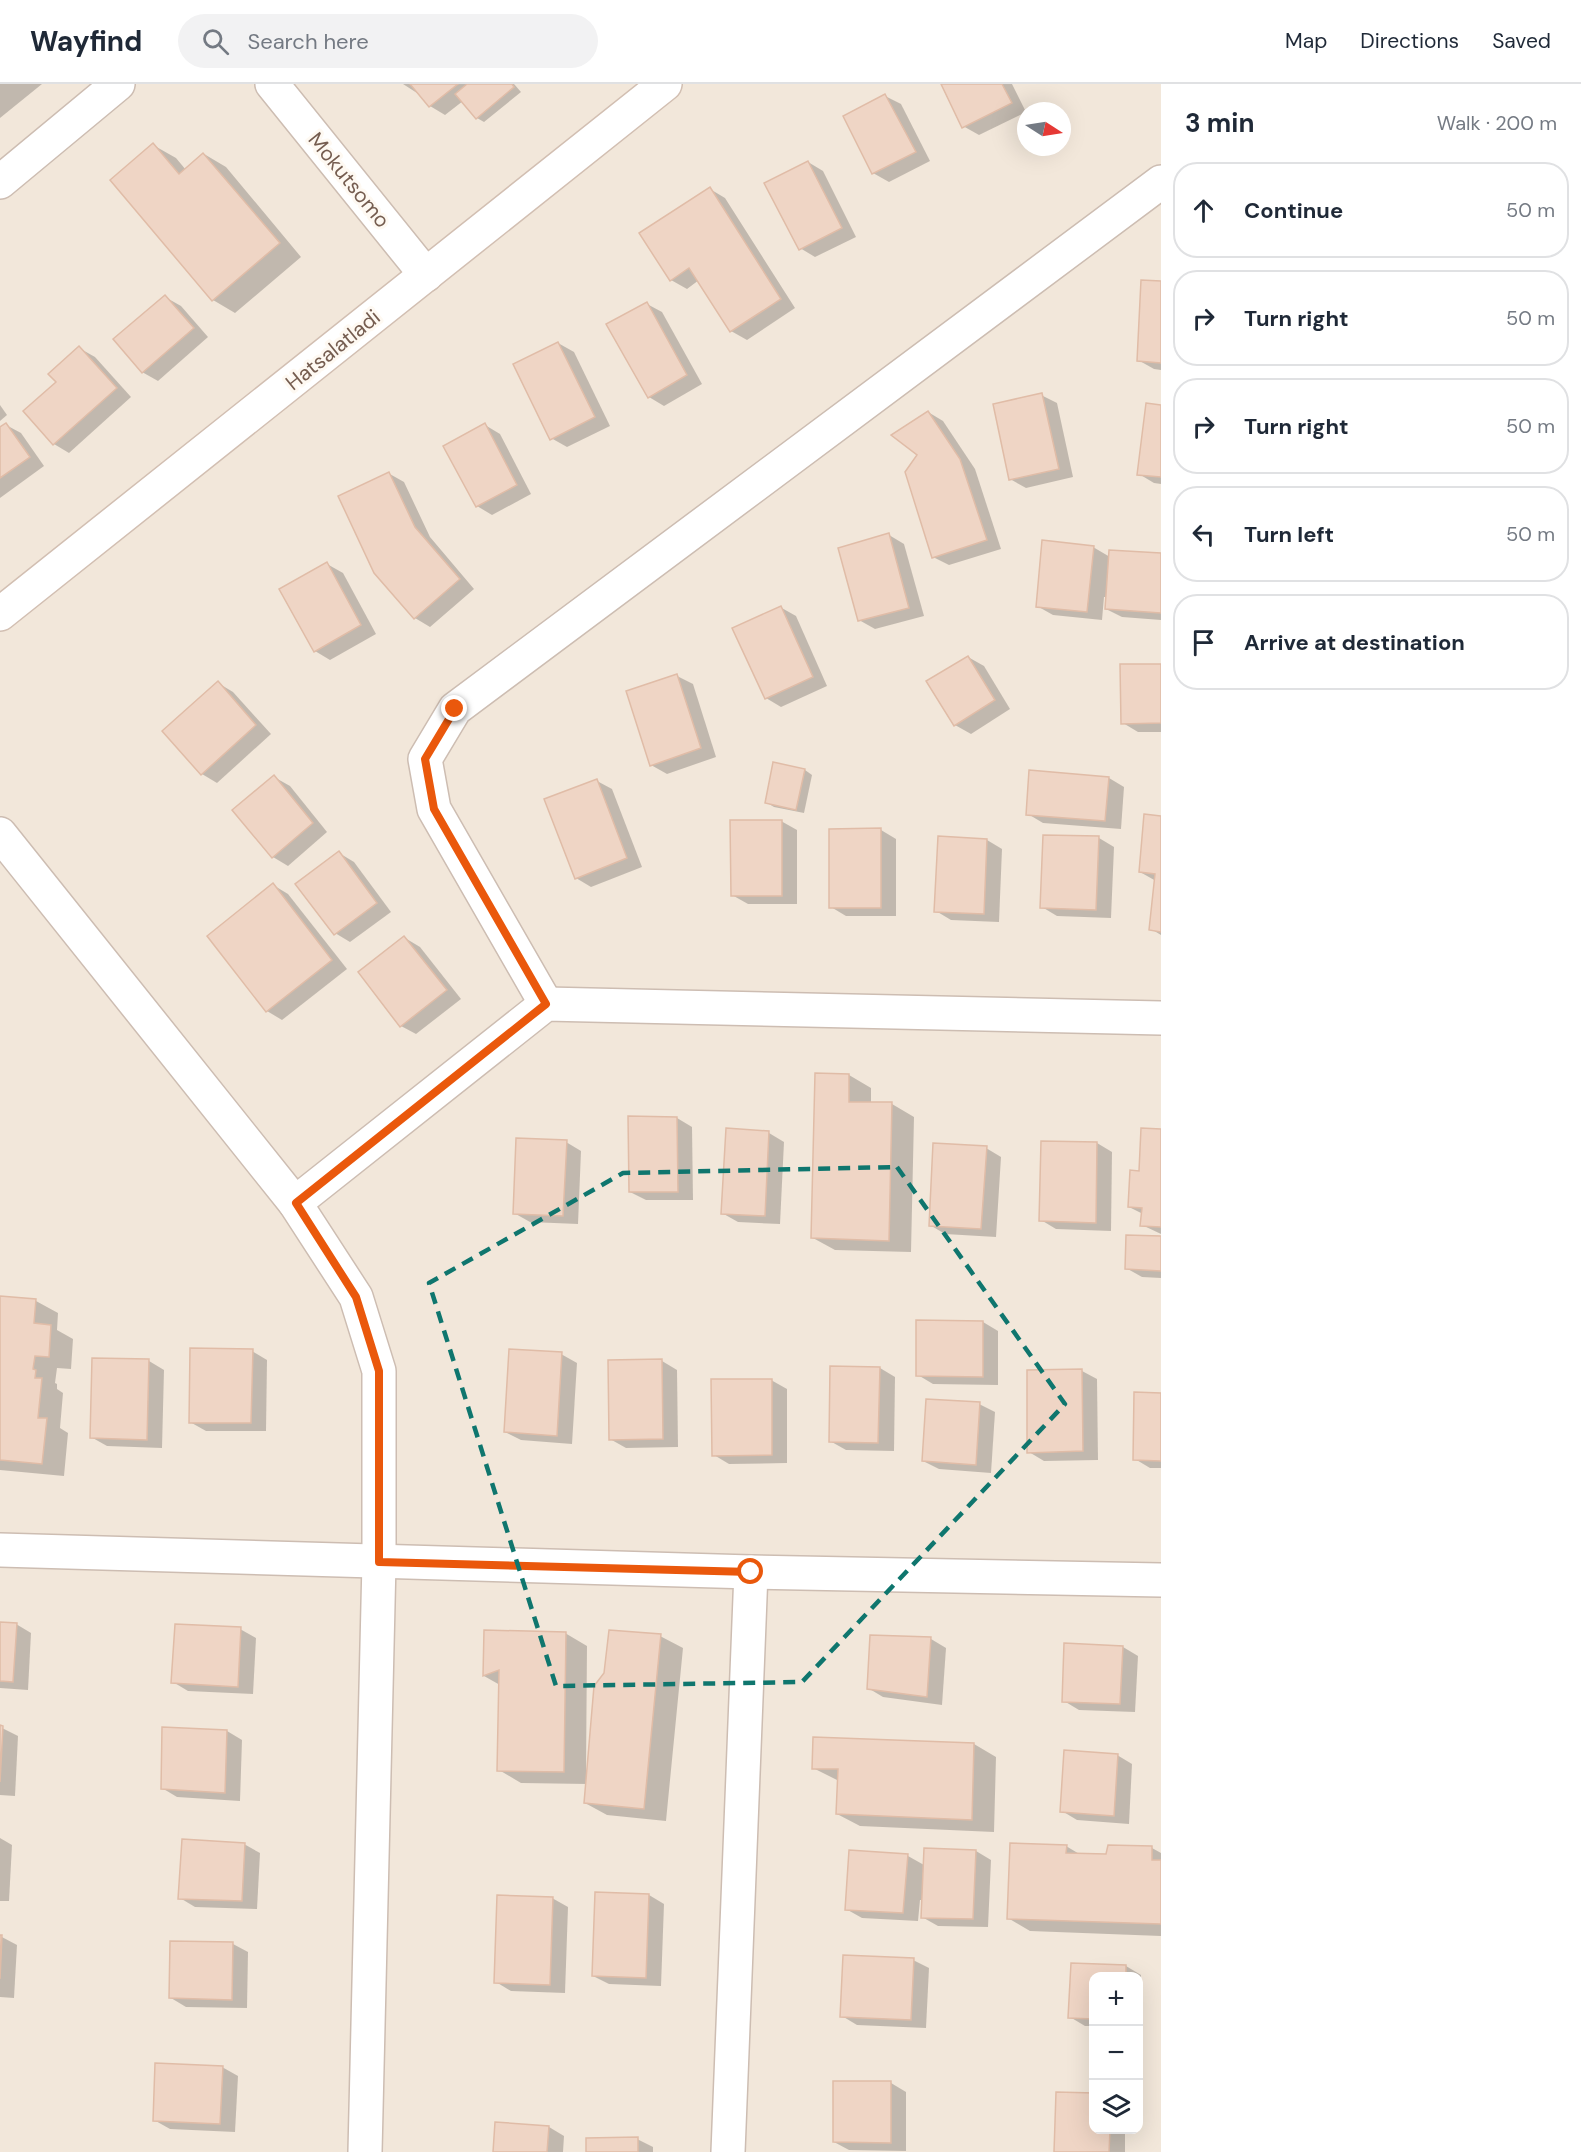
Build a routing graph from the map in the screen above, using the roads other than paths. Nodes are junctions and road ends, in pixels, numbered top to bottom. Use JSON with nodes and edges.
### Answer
{"nodes":[{"id":1,"x":118,"y":84,"type":"edge"},
{"id":2,"x":272,"y":84,"type":"edge"},
{"id":3,"x":665,"y":84,"type":"edge"},
{"id":4,"x":0,"y":182,"type":"edge"},
{"id":5,"x":1161,"y":182,"type":"edge"},
{"id":6,"x":426,"y":275,"type":"junction"},
{"id":7,"x":0,"y":615,"type":"edge"},
{"id":8,"x":0,"y":834,"type":"edge"},
{"id":9,"x":546,"y":1004,"type":"junction"},
{"id":10,"x":1161,"y":1018,"type":"edge"},
{"id":11,"x":296,"y":1203,"type":"junction"},
{"id":12,"x":0,"y":1550,"type":"edge"},
{"id":13,"x":379,"y":1562,"type":"junction"},
{"id":14,"x":751,"y":1572,"type":"junction"},
{"id":15,"x":1161,"y":1580,"type":"edge"},
{"id":16,"x":365,"y":2152,"type":"edge"},
{"id":17,"x":728,"y":2152,"type":"edge"}],
"edges":[{"from":1,"to":4,"type":"street"},
{"from":2,"to":6,"type":"street","name":"Mokutsomo"},
{"from":3,"to":6,"type":"street","name":"Hatsalatladi"},
{"from":5,"to":9,"type":"street"},
{"from":6,"to":7,"type":"street","name":"Hatsalatladi"},
{"from":8,"to":11,"type":"street"},
{"from":9,"to":10,"type":"street"},
{"from":9,"to":11,"type":"street"},
{"from":11,"to":13,"type":"street"},
{"from":12,"to":13,"type":"street"},
{"from":13,"to":14,"type":"street"},
{"from":13,"to":16,"type":"street"},
{"from":14,"to":15,"type":"street"},
{"from":14,"to":17,"type":"street"}]}
